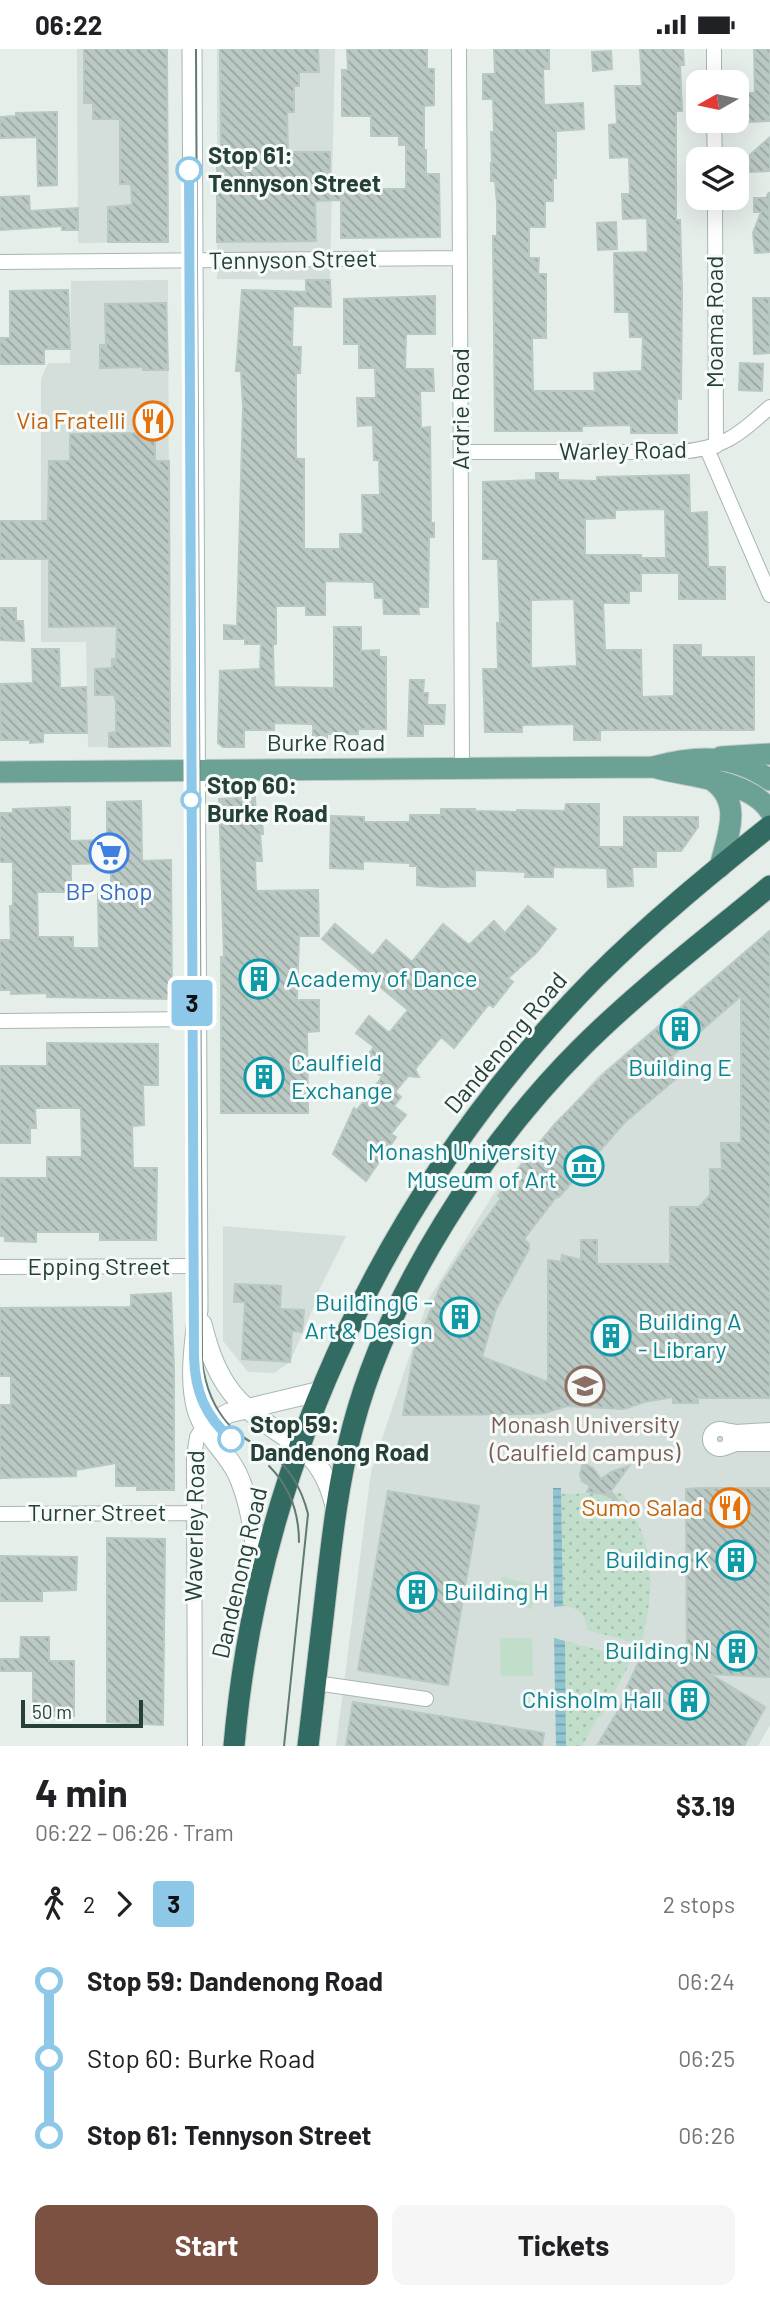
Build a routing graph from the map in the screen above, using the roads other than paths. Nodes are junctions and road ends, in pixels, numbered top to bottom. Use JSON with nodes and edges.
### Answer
{"nodes":[{"id":1,"x":192,"y":49,"type":"edge"},
{"id":2,"x":459,"y":49,"type":"edge"},
{"id":3,"x":714,"y":49,"type":"edge"},
{"id":4,"x":714,"y":70,"type":"edge"},
{"id":5,"x":715,"y":210,"type":"edge"},
{"id":6,"x":460,"y":258,"type":"junction"},
{"id":7,"x":0,"y":262,"type":"edge"},
{"id":8,"x":193,"y":262,"type":"junction"},
{"id":9,"x":770,"y":407,"type":"edge"},
{"id":10,"x":712,"y":447,"type":"junction"},
{"id":11,"x":462,"y":452,"type":"junction"},
{"id":12,"x":770,"y":595,"type":"edge"},
{"id":13,"x":770,"y":754,"type":"edge"},
{"id":14,"x":715,"y":758,"type":"junction"},
{"id":15,"x":653,"y":767,"type":"junction"},
{"id":16,"x":462,"y":769,"type":"junction"},
{"id":17,"x":195,"y":771,"type":"junction"},
{"id":18,"x":0,"y":772,"type":"edge"},
{"id":19,"x":710,"y":779,"type":"junction"},
{"id":20,"x":770,"y":780,"type":"edge"},
{"id":21,"x":770,"y":811,"type":"edge"},
{"id":22,"x":770,"y":827,"type":"edge"},
{"id":23,"x":720,"y":867,"type":"junction"},
{"id":24,"x":770,"y":886,"type":"edge"},
{"id":25,"x":196,"y":1019,"type":"junction"},
{"id":26,"x":0,"y":1021,"type":"edge"},
{"id":27,"x":197,"y":1266,"type":"junction"},
{"id":28,"x":0,"y":1267,"type":"edge"},
{"id":29,"x":198,"y":1309,"type":"junction"},
{"id":30,"x":321,"y":1391,"type":"junction"},
{"id":31,"x":248,"y":1409,"type":"junction"},
{"id":32,"x":204,"y":1426,"type":"junction"},
{"id":33,"x":770,"y":1430,"type":"edge"},
{"id":34,"x":770,"y":1444,"type":"edge"},
{"id":35,"x":300,"y":1446,"type":"junction"},
{"id":36,"x":336,"y":1512,"type":"junction"},
{"id":37,"x":193,"y":1513,"type":"junction"},
{"id":38,"x":0,"y":1514,"type":"edge"},
{"id":39,"x":260,"y":1584,"type":"junction"},
{"id":40,"x":316,"y":1683,"type":"junction"},
{"id":41,"x":426,"y":1699,"type":"dead end"},
{"id":42,"x":195,"y":1746,"type":"edge"},
{"id":43,"x":234,"y":1746,"type":"edge"},
{"id":44,"x":308,"y":1746,"type":"edge"}],
"edges":[{"from":1,"to":8,"type":"main road","name":"Waverley Road"},
{"from":2,"to":6,"type":"street","name":"Ardrie Road"},
{"from":3,"to":4,"type":"street"},
{"from":5,"to":10,"type":"street","name":"Moama Road"},
{"from":6,"to":8,"type":"street","name":"Tennyson Street"},
{"from":6,"to":11,"type":"street","name":"Ardrie Road"},
{"from":7,"to":8,"type":"street","name":"Tennyson Street"},
{"from":8,"to":17,"type":"main road","name":"Waverley Road"},
{"from":9,"to":10,"type":"street","name":"Warley Road"},
{"from":10,"to":11,"type":"street","name":"Warley Road"},
{"from":10,"to":12,"type":"street","name":"Moama Road"},
{"from":11,"to":16,"type":"street","name":"Ardrie Road"},
{"from":13,"to":14,"type":"main road"},
{"from":14,"to":15,"type":"main road","name":"Burke Road"},
{"from":14,"to":20,"type":"main road","name":"Burke Road"},
{"from":15,"to":16,"type":"main road","name":"Burke Road"},
{"from":15,"to":19,"type":"main road","name":"Burke Road"},
{"from":16,"to":17,"type":"main road","name":"Burke Road"},
{"from":17,"to":18,"type":"main road","name":"Burke Road"},
{"from":17,"to":25,"type":"main road","name":"Waverley Road"},
{"from":19,"to":21,"type":"main road","name":"Burke Road"},
{"from":19,"to":23,"type":"main road"},
{"from":22,"to":23,"type":"highway","name":"Dandenong Road"},
{"from":23,"to":30,"type":"highway","name":"Dandenong Road"},
{"from":24,"to":36,"type":"highway"},
{"from":25,"to":26,"type":"street"},
{"from":25,"to":27,"type":"main road","name":"Waverley Road"},
{"from":27,"to":28,"type":"street","name":"Epping Street"},
{"from":27,"to":29,"type":"main road","name":"Waverley Road"},
{"from":29,"to":31,"type":"main road","name":"Waverley Road"},
{"from":29,"to":32,"type":"main road","name":"Waverley Road"},
{"from":30,"to":31,"type":"main road"},
{"from":30,"to":35,"type":"highway","name":"Dandenong Road"},
{"from":31,"to":32,"type":"main road"},
{"from":31,"to":35,"type":"main road","name":"Waverley Road"},
{"from":32,"to":37,"type":"street","name":"Waverley Road"},
{"from":32,"to":39,"type":"main road"},
{"from":33,"to":34,"type":"street"},
{"from":35,"to":36,"type":"main road","name":"Waverley Road"},
{"from":35,"to":39,"type":"highway","name":"Dandenong Road"},
{"from":36,"to":40,"type":"highway"},
{"from":37,"to":38,"type":"street","name":"Turner Street"},
{"from":37,"to":42,"type":"street","name":"Waverley Road"},
{"from":39,"to":43,"type":"highway","name":"Dandenong Road"},
{"from":40,"to":41,"type":"street"},
{"from":40,"to":44,"type":"highway"}]}
